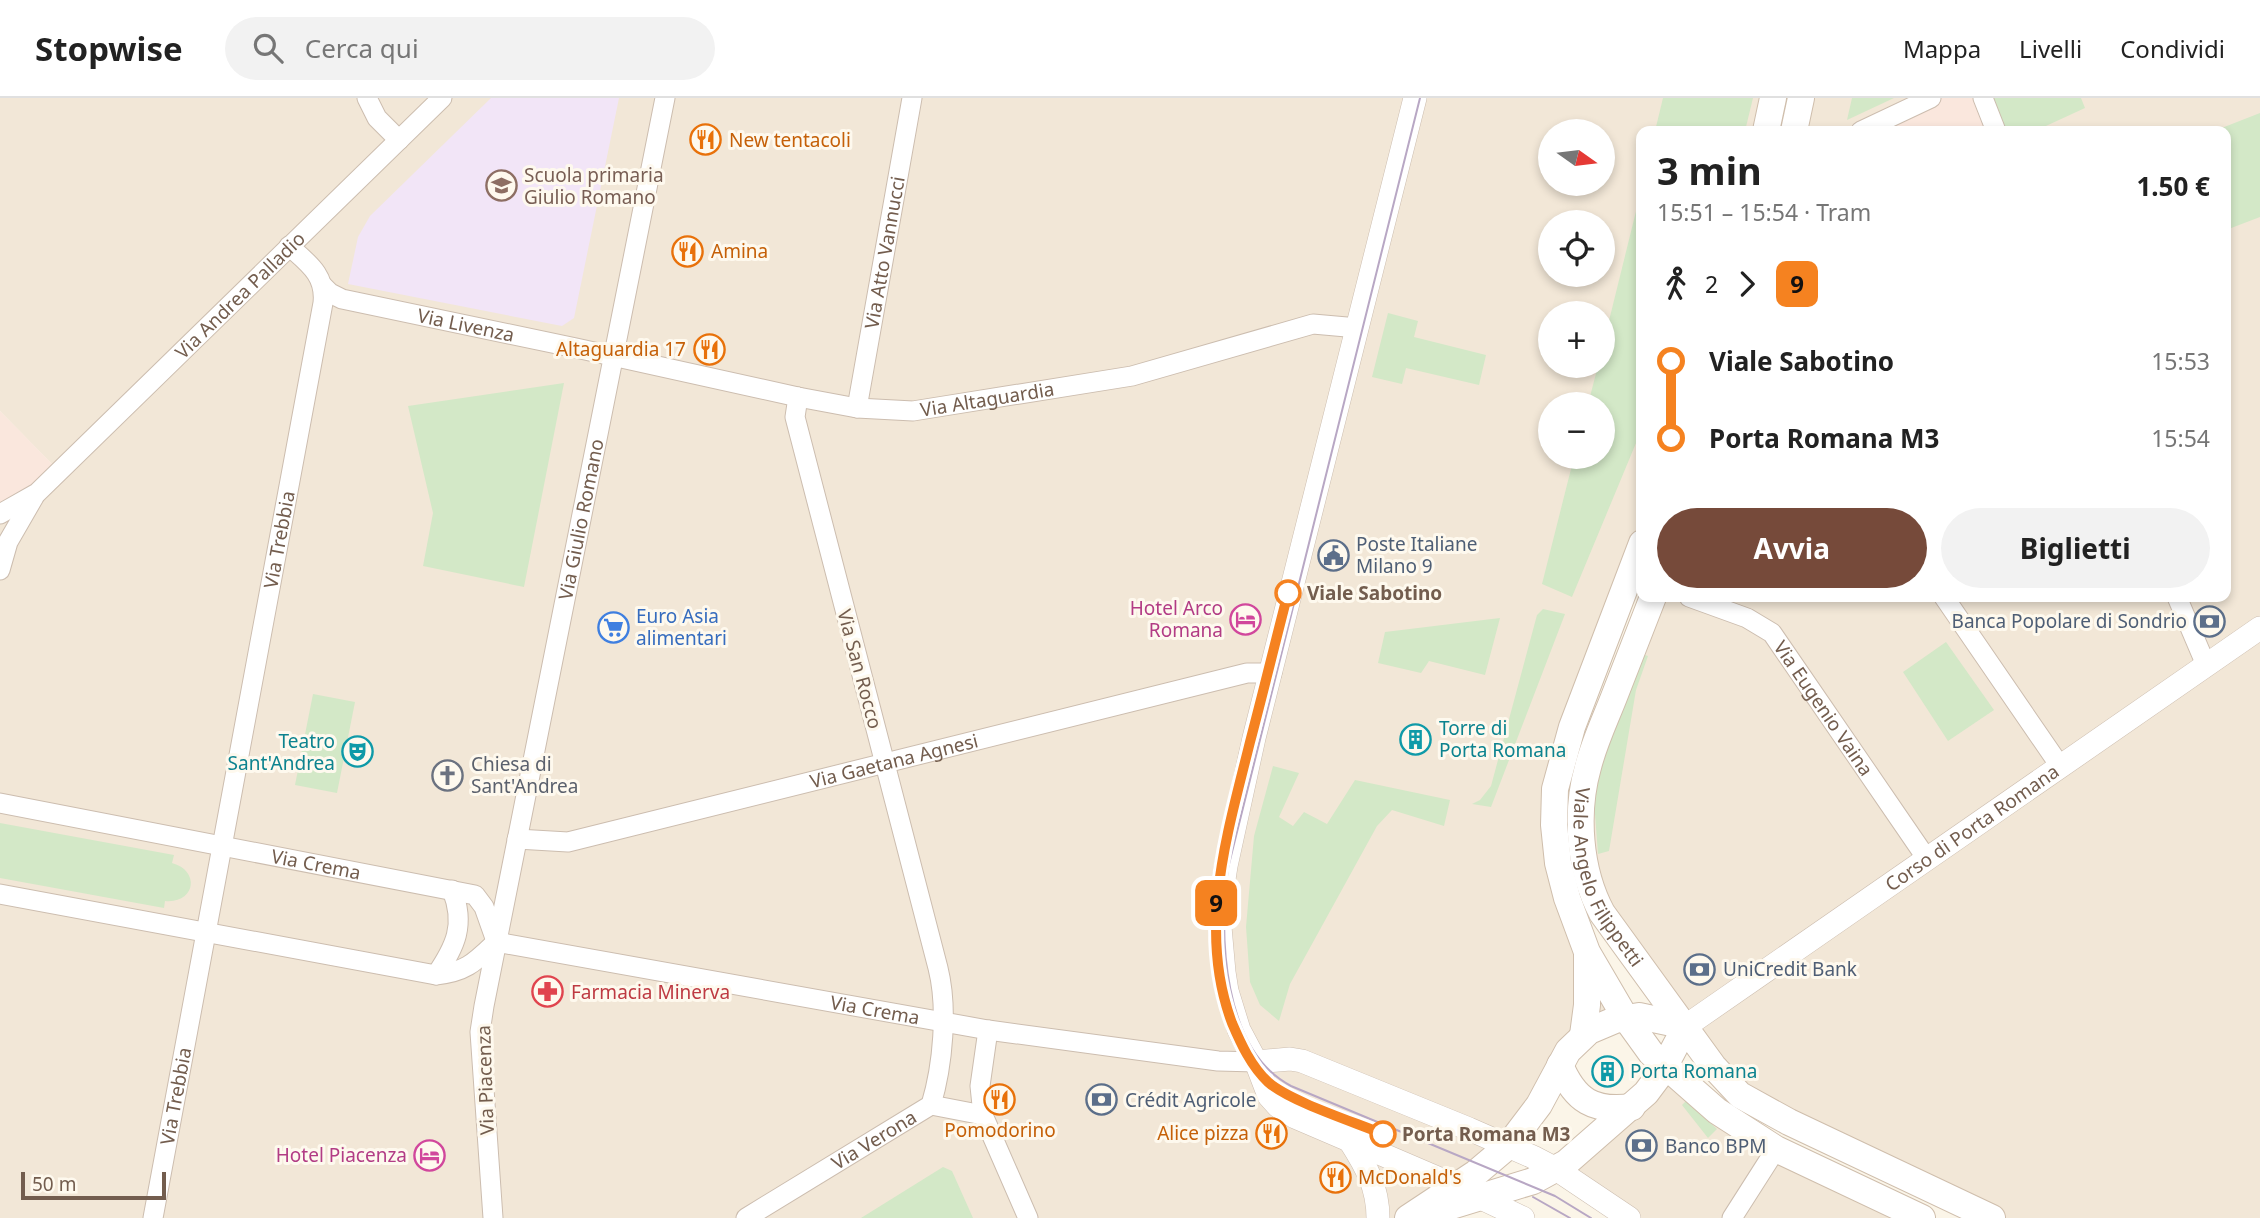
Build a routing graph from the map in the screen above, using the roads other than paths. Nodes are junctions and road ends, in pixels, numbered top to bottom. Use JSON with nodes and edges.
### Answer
{"nodes":[{"id":1,"x":367,"y":98,"type":"edge"},
{"id":2,"x":442,"y":98,"type":"edge"},
{"id":3,"x":665,"y":98,"type":"edge"},
{"id":4,"x":912,"y":98,"type":"edge"},
{"id":5,"x":1415,"y":98,"type":"edge"},
{"id":6,"x":1773,"y":98,"type":"edge"},
{"id":7,"x":1801,"y":98,"type":"edge"},
{"id":8,"x":1931,"y":98,"type":"edge"},
{"id":9,"x":1983,"y":98,"type":"edge"},
{"id":10,"x":1767,"y":126,"type":"edge"},
{"id":11,"x":1798,"y":126,"type":"edge"},
{"id":12,"x":1872,"y":126,"type":"edge"},
{"id":13,"x":1994,"y":126,"type":"edge"},
{"id":14,"x":399,"y":140,"type":"junction"},
{"id":15,"x":289,"y":246,"type":"junction"},
{"id":16,"x":323,"y":286,"type":"junction"},
{"id":17,"x":1358,"y":328,"type":"junction"},
{"id":18,"x":612,"y":356,"type":"junction"},
{"id":19,"x":798,"y":397,"type":"junction"},
{"id":20,"x":857,"y":408,"type":"junction"},
{"id":21,"x":37,"y":493,"type":"junction"},
{"id":22,"x":0,"y":514,"type":"edge"},
{"id":23,"x":0,"y":564,"type":"edge"},
{"id":24,"x":1634,"y":583,"type":"edge"},
{"id":25,"x":1651,"y":602,"type":"edge"},
{"id":26,"x":1703,"y":602,"type":"edge"},
{"id":27,"x":1947,"y":602,"type":"edge"},
{"id":28,"x":2179,"y":602,"type":"edge"},
{"id":29,"x":2260,"y":628,"type":"edge"},
{"id":30,"x":2206,"y":665,"type":"junction"},
{"id":31,"x":1272,"y":673,"type":"junction"},
{"id":32,"x":885,"y":765,"type":"junction"},
{"id":33,"x":2060,"y":766,"type":"junction"},
{"id":34,"x":0,"y":803,"type":"edge"},
{"id":35,"x":517,"y":839,"type":"junction"},
{"id":36,"x":221,"y":846,"type":"junction"},
{"id":37,"x":1927,"y":859,"type":"junction"},
{"id":38,"x":452,"y":890,"type":"junction"},
{"id":39,"x":0,"y":894,"type":"edge"},
{"id":40,"x":205,"y":932,"type":"junction"},
{"id":41,"x":496,"y":942,"type":"junction"},
{"id":42,"x":1587,"y":952,"type":"junction"},
{"id":43,"x":436,"y":975,"type":"junction"},
{"id":44,"x":1625,"y":1017,"type":"junction"},
{"id":45,"x":943,"y":1022,"type":"junction"},
{"id":46,"x":1686,"y":1027,"type":"junction"},
{"id":47,"x":988,"y":1030,"type":"junction"},
{"id":48,"x":1583,"y":1035,"type":"junction"},
{"id":49,"x":1256,"y":1062,"type":"junction"},
{"id":50,"x":1560,"y":1065,"type":"junction"},
{"id":51,"x":1664,"y":1066,"type":"junction"},
{"id":52,"x":932,"y":1105,"type":"junction"},
{"id":53,"x":1632,"y":1107,"type":"junction"},
{"id":54,"x":983,"y":1115,"type":"junction"},
{"id":55,"x":1789,"y":1122,"type":"junction"},
{"id":56,"x":1350,"y":1141,"type":"junction"},
{"id":57,"x":1508,"y":1146,"type":"junction"},
{"id":58,"x":1776,"y":1149,"type":"junction"},
{"id":59,"x":1556,"y":1169,"type":"junction"},
{"id":60,"x":1468,"y":1192,"type":"junction"},
{"id":61,"x":1511,"y":1215,"type":"edge"},
{"id":62,"x":153,"y":1218,"type":"edge"},
{"id":63,"x":493,"y":1218,"type":"edge"},
{"id":64,"x":746,"y":1218,"type":"edge"},
{"id":65,"x":1028,"y":1218,"type":"edge"},
{"id":66,"x":1378,"y":1218,"type":"edge"},
{"id":67,"x":1408,"y":1218,"type":"edge"},
{"id":68,"x":1423,"y":1218,"type":"edge"},
{"id":69,"x":1629,"y":1218,"type":"edge"},
{"id":70,"x":1732,"y":1218,"type":"edge"},
{"id":71,"x":1922,"y":1218,"type":"edge"},
{"id":72,"x":1992,"y":1218,"type":"edge"}],
"edges":[{"from":1,"to":14,"type":"street"},
{"from":2,"to":14,"type":"street","name":"Via Andrea Palladio"},
{"from":3,"to":18,"type":"street","name":"Via Giulio Romano"},
{"from":4,"to":20,"type":"street","name":"Via Atto Vannucci"},
{"from":5,"to":17,"type":"street"},
{"from":6,"to":10,"type":"main road"},
{"from":7,"to":11,"type":"main road"},
{"from":8,"to":12,"type":"street"},
{"from":9,"to":13,"type":"street"},
{"from":14,"to":15,"type":"street","name":"Via Andrea Palladio"},
{"from":15,"to":16,"type":"street"},
{"from":15,"to":21,"type":"street","name":"Via Andrea Palladio"},
{"from":16,"to":18,"type":"street","name":"Via Livenza"},
{"from":16,"to":36,"type":"street","name":"Via Trebbia"},
{"from":17,"to":20,"type":"street","name":"Via Altaguardia"},
{"from":17,"to":31,"type":"street"},
{"from":18,"to":19,"type":"street","name":"Via Altaguardia"},
{"from":18,"to":35,"type":"street","name":"Via Giulio Romano"},
{"from":19,"to":20,"type":"street","name":"Via Altaguardia"},
{"from":19,"to":32,"type":"street","name":"Via San Rocco"},
{"from":21,"to":22,"type":"street"},
{"from":21,"to":23,"type":"street"},
{"from":24,"to":42,"type":"main road","name":"Viale Angelo Filippetti"},
{"from":25,"to":46,"type":"main road","name":"Viale Angelo Filippetti"},
{"from":26,"to":37,"type":"street","name":"Via Eugenio Vaina"},
{"from":27,"to":33,"type":"street"},
{"from":28,"to":30,"type":"street"},
{"from":29,"to":30,"type":"street","name":"Corso di Porta Romana"},
{"from":30,"to":33,"type":"street","name":"Corso di Porta Romana"},
{"from":31,"to":32,"type":"street","name":"Via Gaetana Agnesi"},
{"from":31,"to":49,"type":"street"},
{"from":32,"to":35,"type":"street","name":"Via Gaetana Agnesi"},
{"from":32,"to":45,"type":"street","name":"Via San Rocco"},
{"from":33,"to":37,"type":"street","name":"Corso di Porta Romana"},
{"from":34,"to":36,"type":"street","name":"Via Crema"},
{"from":35,"to":41,"type":"street","name":"Via Giulio Romano"},
{"from":36,"to":38,"type":"street","name":"Via Crema"},
{"from":36,"to":40,"type":"street"},
{"from":37,"to":46,"type":"street","name":"Corso di Porta Romana"},
{"from":38,"to":41,"type":"street","name":"Via Crema"},
{"from":38,"to":43,"type":"street"},
{"from":39,"to":40,"type":"street"},
{"from":40,"to":43,"type":"street"},
{"from":40,"to":62,"type":"street","name":"Via Trebbia"},
{"from":41,"to":43,"type":"street"},
{"from":41,"to":45,"type":"street","name":"Via Crema"},
{"from":41,"to":63,"type":"street","name":"Via Piacenza"},
{"from":42,"to":44,"type":"main road","name":"Viale Angelo Filippetti"},
{"from":42,"to":48,"type":"main road","name":"Viale Angelo Filippetti"},
{"from":44,"to":46,"type":"main road"},
{"from":44,"to":48,"type":"main road"},
{"from":44,"to":51,"type":"main road"},
{"from":45,"to":47,"type":"street","name":"Via Crema"},
{"from":45,"to":52,"type":"street","name":"Via Verona"},
{"from":46,"to":51,"type":"main road"},
{"from":46,"to":55,"type":"main road","name":"Viale Angelo Filippetti"},
{"from":47,"to":49,"type":"street","name":"Via Crema"},
{"from":47,"to":54,"type":"street"},
{"from":48,"to":50,"type":"main road"},
{"from":49,"to":56,"type":"street"},
{"from":49,"to":57,"type":"street"},
{"from":50,"to":53,"type":"main road"},
{"from":50,"to":57,"type":"main road"},
{"from":51,"to":53,"type":"main road"},
{"from":51,"to":58,"type":"main road"},
{"from":52,"to":54,"type":"street"},
{"from":52,"to":64,"type":"street","name":"Via Verona"},
{"from":53,"to":59,"type":"main road"},
{"from":54,"to":65,"type":"street"},
{"from":55,"to":58,"type":"main road"},
{"from":55,"to":72,"type":"main road","name":"Viale Angelo Filippetti"},
{"from":56,"to":60,"type":"street"},
{"from":56,"to":66,"type":"street"},
{"from":57,"to":59,"type":"street"},
{"from":57,"to":60,"type":"main road"},
{"from":58,"to":70,"type":"street"},
{"from":58,"to":71,"type":"main road"},
{"from":59,"to":60,"type":"main road"},
{"from":59,"to":69,"type":"street"},
{"from":60,"to":61,"type":"street"},
{"from":60,"to":67,"type":"main road"},
{"from":60,"to":68,"type":"main road"}]}
